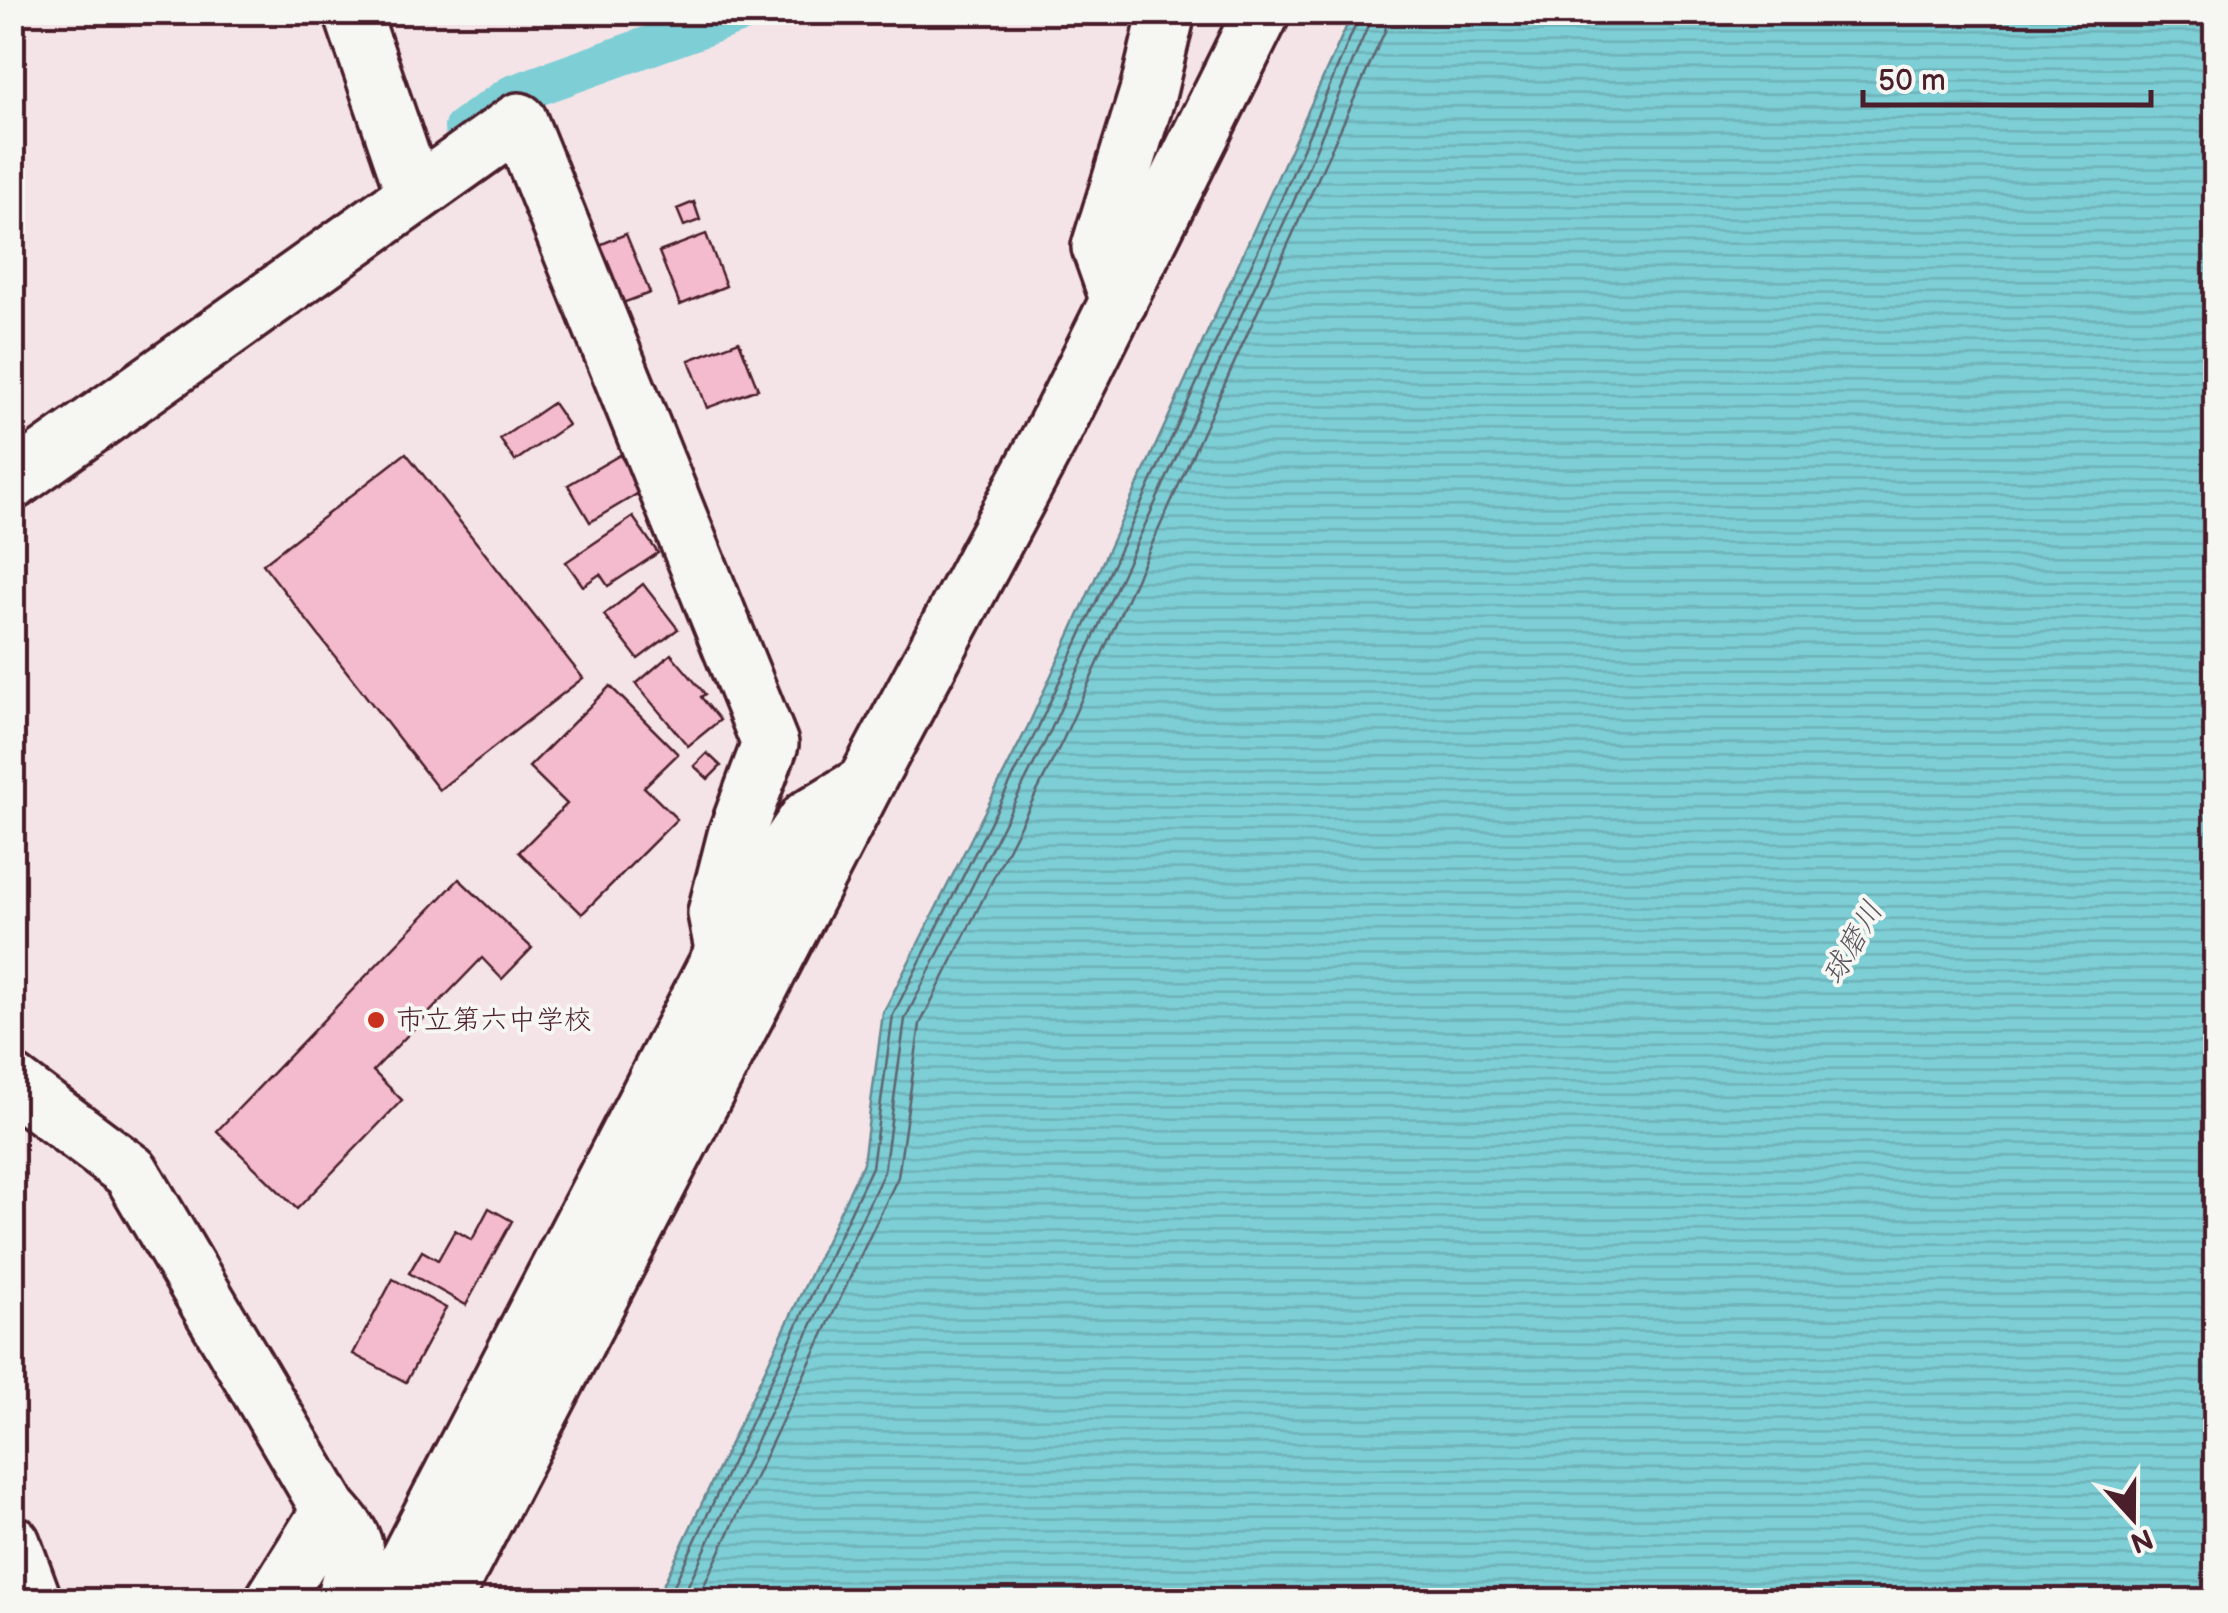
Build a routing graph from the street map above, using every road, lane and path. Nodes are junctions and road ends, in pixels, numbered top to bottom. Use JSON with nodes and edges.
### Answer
{"nodes":[{"id":1,"x":352,"y":12,"type":"edge"},
{"id":2,"x":1167,"y":12,"type":"edge"},
{"id":3,"x":1262,"y":12,"type":"edge"},
{"id":4,"x":414,"y":193,"type":"junction"},
{"id":5,"x":1118,"y":301,"type":"junction"},
{"id":6,"x":12,"y":482,"type":"edge"},
{"id":7,"x":865,"y":784,"type":"junction"},
{"id":8,"x":724,"y":954,"type":"junction"},
{"id":9,"x":22,"y":1106,"type":"edge"},
{"id":10,"x":330,"y":1510,"type":"junction"},
{"id":11,"x":12,"y":1543,"type":"edge"},
{"id":12,"x":33,"y":1600,"type":"edge"},
{"id":13,"x":274,"y":1600,"type":"edge"},
{"id":14,"x":344,"y":1600,"type":"edge"},
{"id":15,"x":387,"y":1600,"type":"edge"},
{"id":16,"x":444,"y":1600,"type":"edge"}],
"edges":[{"from":1,"to":4,"type":"street"},
{"from":2,"to":5,"type":"street"},
{"from":3,"to":5,"type":"street"},
{"from":4,"to":6,"type":"street"},
{"from":4,"to":8,"type":"street"},
{"from":5,"to":7,"type":"street"},
{"from":7,"to":8,"type":"street"},
{"from":7,"to":16,"type":"street"},
{"from":8,"to":15,"type":"street"},
{"from":9,"to":10,"type":"street"},
{"from":10,"to":13,"type":"street"},
{"from":10,"to":14,"type":"street"},
{"from":11,"to":12,"type":"street"}]}
